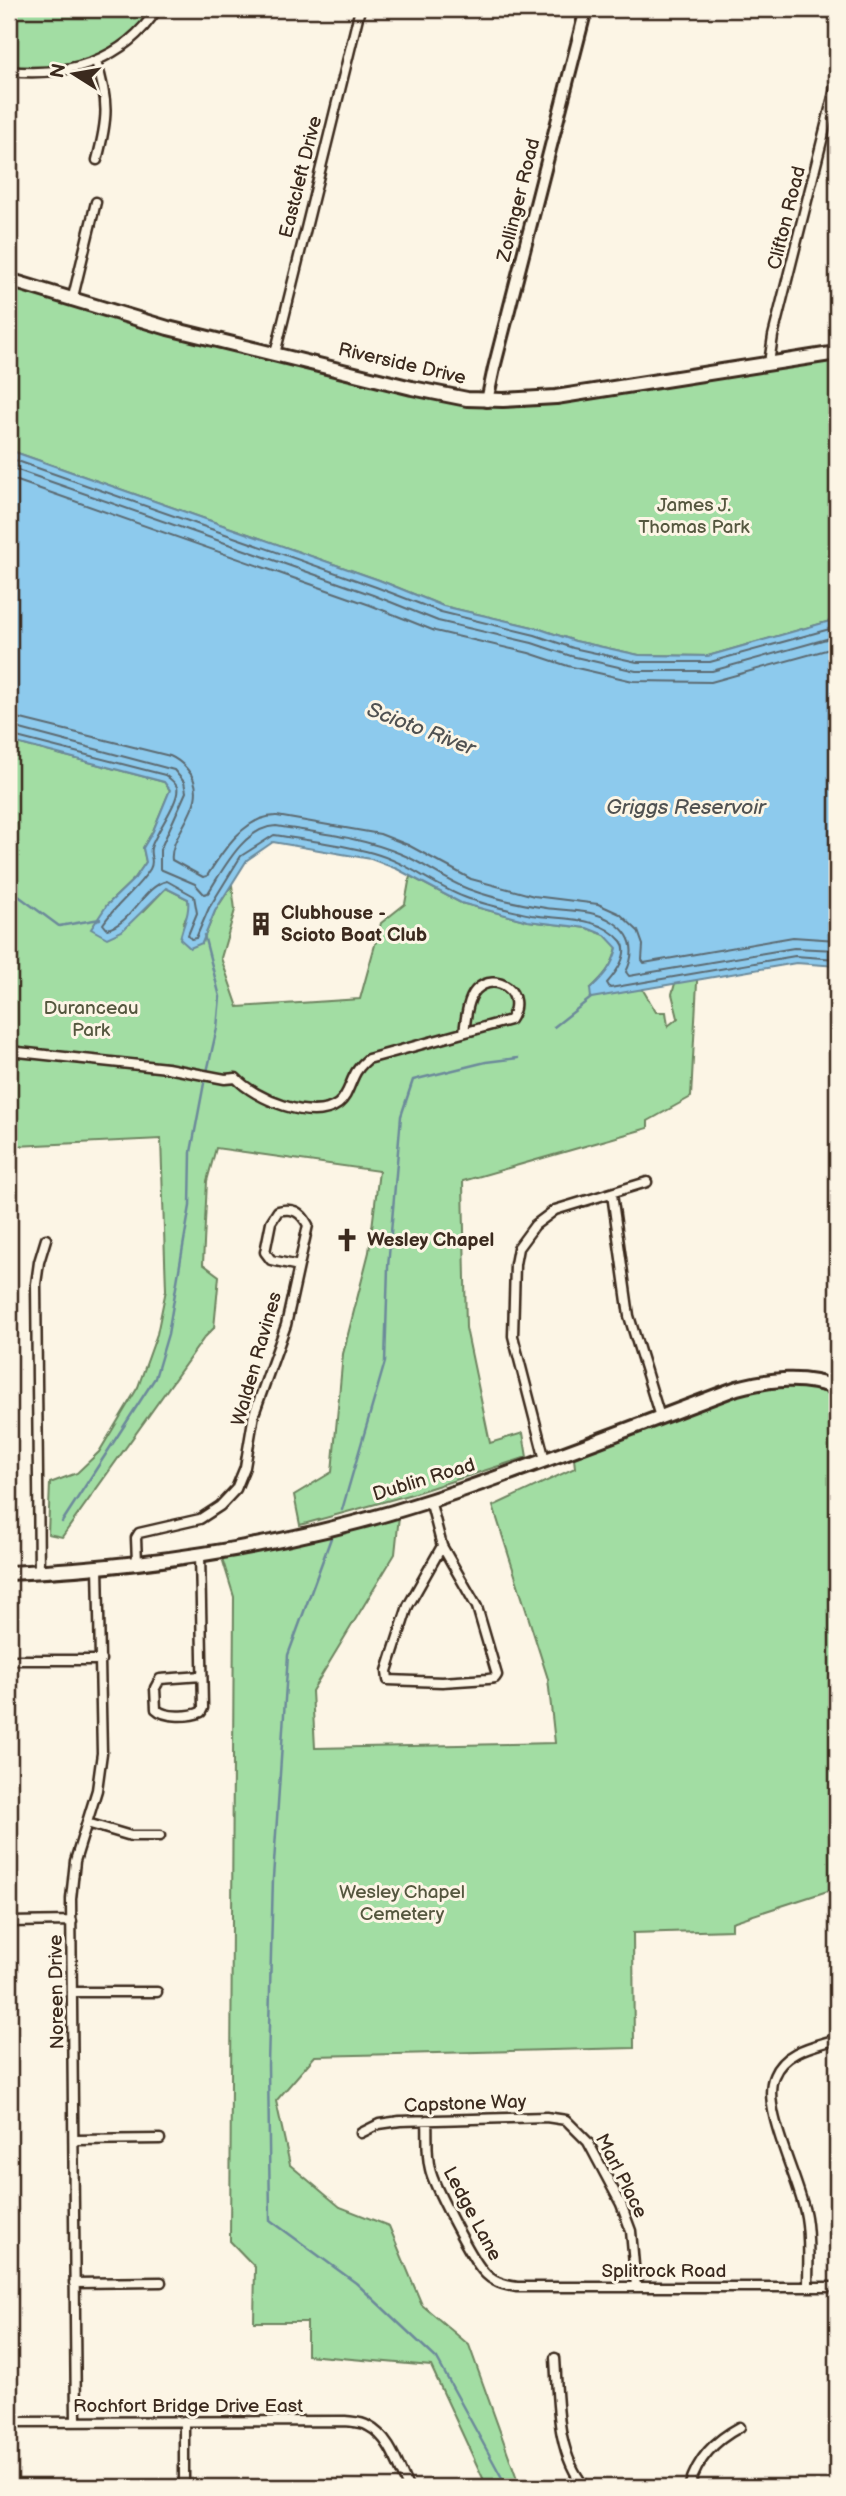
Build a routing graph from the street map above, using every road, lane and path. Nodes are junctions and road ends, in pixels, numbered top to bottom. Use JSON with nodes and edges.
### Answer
{"nodes":[{"id":1,"x":157,"y":9,"type":"edge"},
{"id":2,"x":360,"y":9,"type":"edge"},
{"id":3,"x":586,"y":9,"type":"edge"},
{"id":4,"x":96,"y":61,"type":"junction"},
{"id":5,"x":9,"y":71,"type":"edge"},
{"id":6,"x":837,"y":81,"type":"edge"},
{"id":7,"x":97,"y":160,"type":"dead end"},
{"id":8,"x":96,"y":202,"type":"dead end"},
{"id":9,"x":9,"y":280,"type":"edge"},
{"id":10,"x":72,"y":300,"type":"junction"},
{"id":11,"x":837,"y":353,"type":"edge"},
{"id":12,"x":275,"y":354,"type":"junction"},
{"id":13,"x":769,"y":363,"type":"junction"},
{"id":14,"x":488,"y":401,"type":"junction"},
{"id":15,"x":464,"y":1032,"type":"junction"},
{"id":16,"x":9,"y":1051,"type":"edge"},
{"id":17,"x":646,"y":1182,"type":"dead end"},
{"id":18,"x":612,"y":1194,"type":"junction"},
{"id":19,"x":46,"y":1239,"type":"dead end"},
{"id":20,"x":299,"y":1266,"type":"junction"},
{"id":21,"x":837,"y":1388,"type":"edge"},
{"id":22,"x":660,"y":1417,"type":"junction"},
{"id":23,"x":545,"y":1460,"type":"junction"},
{"id":24,"x":430,"y":1500,"type":"junction"},
{"id":25,"x":442,"y":1546,"type":"junction"},
{"id":26,"x":200,"y":1553,"type":"junction"},
{"id":27,"x":137,"y":1562,"type":"junction"},
{"id":28,"x":99,"y":1566,"type":"junction"},
{"id":29,"x":39,"y":1572,"type":"junction"},
{"id":30,"x":9,"y":1573,"type":"edge"},
{"id":31,"x":9,"y":1660,"type":"edge"},
{"id":32,"x":101,"y":1660,"type":"junction"},
{"id":33,"x":202,"y":1676,"type":"junction"},
{"id":34,"x":87,"y":1823,"type":"junction"},
{"id":35,"x":160,"y":1836,"type":"dead end"},
{"id":36,"x":9,"y":1922,"type":"edge"},
{"id":37,"x":72,"y":1922,"type":"junction"},
{"id":38,"x":73,"y":1992,"type":"junction"},
{"id":39,"x":157,"y":1992,"type":"dead end"},
{"id":40,"x":837,"y":2039,"type":"edge"},
{"id":41,"x":427,"y":2120,"type":"junction"},
{"id":42,"x":572,"y":2124,"type":"joint"},
{"id":43,"x":360,"y":2133,"type":"dead end"},
{"id":44,"x":160,"y":2139,"type":"dead end"},
{"id":45,"x":75,"y":2140,"type":"junction"},
{"id":46,"x":492,"y":2279,"type":"joint"},
{"id":47,"x":161,"y":2282,"type":"dead end"},
{"id":48,"x":75,"y":2283,"type":"junction"},
{"id":49,"x":636,"y":2287,"type":"junction"},
{"id":50,"x":808,"y":2287,"type":"junction"},
{"id":51,"x":837,"y":2287,"type":"edge"},
{"id":52,"x":555,"y":2358,"type":"dead end"},
{"id":53,"x":76,"y":2421,"type":"junction"},
{"id":54,"x":184,"y":2421,"type":"junction"},
{"id":55,"x":9,"y":2422,"type":"edge"},
{"id":56,"x":740,"y":2427,"type":"dead end"},
{"id":57,"x":184,"y":2487,"type":"edge"},
{"id":58,"x":408,"y":2487,"type":"edge"},
{"id":59,"x":585,"y":2487,"type":"edge"},
{"id":60,"x":689,"y":2487,"type":"edge"}],
"edges":[{"from":1,"to":4,"type":"street"},
{"from":2,"to":12,"type":"street","name":"Eastcleft Drive"},
{"from":3,"to":14,"type":"main road","name":"Zollinger Road"},
{"from":4,"to":5,"type":"street"},
{"from":4,"to":7,"type":"street"},
{"from":6,"to":13,"type":"street","name":"Clifton Road"},
{"from":8,"to":10,"type":"street"},
{"from":9,"to":10,"type":"main road","name":"Riverside Drive"},
{"from":10,"to":12,"type":"main road","name":"Riverside Drive"},
{"from":11,"to":13,"type":"main road","name":"Riverside Drive"},
{"from":12,"to":14,"type":"main road","name":"Riverside Drive"},
{"from":13,"to":14,"type":"main road","name":"Riverside Drive"},
{"from":15,"to":15,"type":"street"},
{"from":15,"to":16,"type":"street"},
{"from":17,"to":18,"type":"street"},
{"from":18,"to":22,"type":"street"},
{"from":18,"to":23,"type":"street"},
{"from":19,"to":29,"type":"street"},
{"from":20,"to":20,"type":"street","name":"Walden Ravines"},
{"from":20,"to":27,"type":"street","name":"Walden Ravines"},
{"from":21,"to":22,"type":"main road","name":"Dublin Road"},
{"from":22,"to":23,"type":"main road","name":"Dublin Road"},
{"from":23,"to":24,"type":"main road","name":"Dublin Road"},
{"from":24,"to":25,"type":"street"},
{"from":24,"to":26,"type":"main road","name":"Dublin Road"},
{"from":25,"to":25,"type":"street"},
{"from":26,"to":27,"type":"main road","name":"Dublin Road"},
{"from":26,"to":33,"type":"street"},
{"from":27,"to":28,"type":"main road","name":"Dublin Road"},
{"from":28,"to":29,"type":"main road","name":"Dublin Road"},
{"from":28,"to":32,"type":"street","name":"Noreen Drive"},
{"from":29,"to":30,"type":"main road","name":"Dublin Road"},
{"from":31,"to":32,"type":"street"},
{"from":32,"to":34,"type":"street","name":"Noreen Drive"},
{"from":33,"to":33,"type":"street"},
{"from":34,"to":35,"type":"street"},
{"from":34,"to":37,"type":"street","name":"Noreen Drive"},
{"from":36,"to":37,"type":"street"},
{"from":37,"to":38,"type":"street","name":"Noreen Drive"},
{"from":38,"to":39,"type":"street"},
{"from":38,"to":45,"type":"street","name":"Noreen Drive"},
{"from":40,"to":50,"type":"street"},
{"from":41,"to":42,"type":"street","name":"Capstone Way"},
{"from":41,"to":43,"type":"street","name":"Capstone Way"},
{"from":41,"to":46,"type":"street","name":"Ledge Lane"},
{"from":42,"to":49,"type":"street","name":"Marl Place"},
{"from":44,"to":45,"type":"street"},
{"from":45,"to":48,"type":"street","name":"Noreen Drive"},
{"from":46,"to":49,"type":"street","name":"Splitrock Road"},
{"from":47,"to":48,"type":"street"},
{"from":48,"to":53,"type":"street","name":"Noreen Drive"},
{"from":49,"to":50,"type":"street","name":"Splitrock Road"},
{"from":50,"to":51,"type":"street","name":"Splitrock Road"},
{"from":52,"to":59,"type":"street"},
{"from":53,"to":54,"type":"street","name":"Rochfort Bridge Drive East"},
{"from":53,"to":55,"type":"street","name":"Rochfort Bridge Drive East"},
{"from":54,"to":57,"type":"street"},
{"from":54,"to":58,"type":"street","name":"Rochfort Bridge Drive East"},
{"from":56,"to":60,"type":"street"}]}
